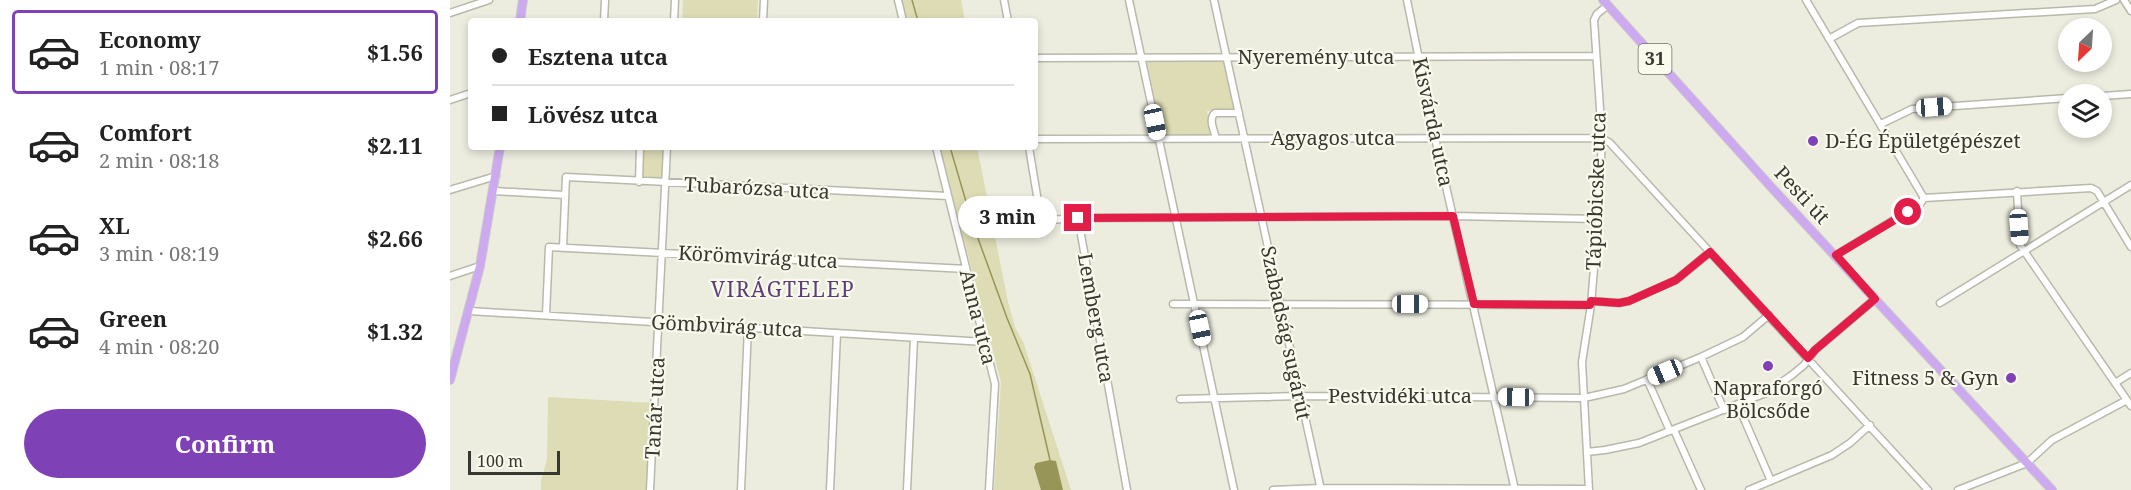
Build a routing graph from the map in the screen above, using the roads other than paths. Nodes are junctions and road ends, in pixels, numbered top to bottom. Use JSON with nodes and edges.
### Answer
{"nodes":[{"id":1,"x":489,"y":0,"type":"edge"},
{"id":2,"x":523,"y":0,"type":"edge"},
{"id":3,"x":605,"y":0,"type":"edge"},
{"id":4,"x":675,"y":0,"type":"edge"},
{"id":5,"x":764,"y":0,"type":"edge"},
{"id":6,"x":898,"y":0,"type":"edge"},
{"id":7,"x":1004,"y":0,"type":"edge"},
{"id":8,"x":1129,"y":0,"type":"edge"},
{"id":9,"x":1214,"y":0,"type":"edge"},
{"id":10,"x":1407,"y":0,"type":"edge"},
{"id":11,"x":1806,"y":0,"type":"edge"},
{"id":12,"x":2116,"y":0,"type":"edge"},
{"id":13,"x":2124,"y":0,"type":"edge"},
{"id":14,"x":1606,"y":3,"type":"edge"},
{"id":15,"x":2131,"y":11,"type":"edge"},
{"id":16,"x":450,"y":13,"type":"edge"},
{"id":17,"x":520,"y":18,"type":"edge"},
{"id":18,"x":604,"y":18,"type":"edge"},
{"id":19,"x":674,"y":18,"type":"edge"},
{"id":20,"x":763,"y":18,"type":"edge"},
{"id":21,"x":902,"y":18,"type":"edge"},
{"id":22,"x":1007,"y":18,"type":"edge"},
{"id":23,"x":1829,"y":39,"type":"junction"},
{"id":24,"x":1596,"y":56,"type":"junction"},
{"id":25,"x":1141,"y":57,"type":"junction"},
{"id":26,"x":1227,"y":57,"type":"junction"},
{"id":27,"x":1420,"y":57,"type":"junction"},
{"id":28,"x":1038,"y":58,"type":"edge"},
{"id":29,"x":468,"y":94,"type":"edge"},
{"id":30,"x":2131,"y":94,"type":"edge"},
{"id":31,"x":2112,"y":95,"type":"edge"},
{"id":32,"x":2058,"y":99,"type":"edge"},
{"id":33,"x":450,"y":100,"type":"edge"},
{"id":34,"x":1239,"y":113,"type":"junction"},
{"id":35,"x":1881,"y":123,"type":"junction"},
{"id":36,"x":1244,"y":137,"type":"junction"},
{"id":37,"x":1216,"y":138,"type":"junction"},
{"id":38,"x":1435,"y":138,"type":"junction"},
{"id":39,"x":1602,"y":138,"type":"junction"},
{"id":40,"x":1038,"y":139,"type":"edge"},
{"id":41,"x":1159,"y":139,"type":"junction"},
{"id":42,"x":500,"y":150,"type":"edge"},
{"id":43,"x":640,"y":150,"type":"edge"},
{"id":44,"x":667,"y":150,"type":"edge"},
{"id":45,"x":937,"y":150,"type":"edge"},
{"id":46,"x":1029,"y":150,"type":"edge"},
{"id":47,"x":496,"y":176,"type":"junction"},
{"id":48,"x":639,"y":182,"type":"junction"},
{"id":49,"x":664,"y":184,"type":"junction"},
{"id":50,"x":2131,"y":185,"type":"edge"},
{"id":51,"x":450,"y":190,"type":"edge"},
{"id":52,"x":494,"y":191,"type":"junction"},
{"id":53,"x":2017,"y":191,"type":"junction"},
{"id":54,"x":565,"y":195,"type":"junction"},
{"id":55,"x":948,"y":196,"type":"junction"},
{"id":56,"x":1924,"y":198,"type":"junction"},
{"id":57,"x":2103,"y":202,"type":"junction"},
{"id":58,"x":1453,"y":216,"type":"junction"},
{"id":59,"x":1261,"y":217,"type":"junction"},
{"id":60,"x":1078,"y":218,"type":"junction"},
{"id":61,"x":1176,"y":218,"type":"junction"},
{"id":62,"x":1598,"y":219,"type":"junction"},
{"id":63,"x":563,"y":247,"type":"junction"},
{"id":64,"x":2131,"y":247,"type":"edge"},
{"id":65,"x":2024,"y":251,"type":"junction"},
{"id":66,"x":662,"y":252,"type":"junction"},
{"id":67,"x":1710,"y":252,"type":"junction"},
{"id":68,"x":1836,"y":255,"type":"junction"},
{"id":69,"x":480,"y":266,"type":"junction"},
{"id":70,"x":966,"y":269,"type":"junction"},
{"id":71,"x":450,"y":276,"type":"edge"},
{"id":72,"x":1875,"y":299,"type":"junction"},
{"id":73,"x":1591,"y":303,"type":"junction"},
{"id":74,"x":1940,"y":303,"type":"dead end"},
{"id":75,"x":1173,"y":304,"type":"dead end"},
{"id":76,"x":1195,"y":304,"type":"junction"},
{"id":77,"x":1280,"y":304,"type":"junction"},
{"id":78,"x":1474,"y":304,"type":"junction"},
{"id":79,"x":470,"y":310,"type":"junction"},
{"id":80,"x":546,"y":315,"type":"junction"},
{"id":81,"x":1769,"y":315,"type":"junction"},
{"id":82,"x":659,"y":322,"type":"junction"},
{"id":83,"x":748,"y":327,"type":"junction"},
{"id":84,"x":837,"y":333,"type":"junction"},
{"id":85,"x":914,"y":338,"type":"junction"},
{"id":86,"x":985,"y":342,"type":"junction"},
{"id":87,"x":1701,"y":357,"type":"junction"},
{"id":88,"x":1808,"y":358,"type":"junction"},
{"id":89,"x":2131,"y":373,"type":"edge"},
{"id":90,"x":1647,"y":379,"type":"junction"},
{"id":91,"x":450,"y":380,"type":"edge"},
{"id":92,"x":2115,"y":382,"type":"junction"},
{"id":93,"x":1300,"y":396,"type":"junction"},
{"id":94,"x":1493,"y":396,"type":"junction"},
{"id":95,"x":1215,"y":398,"type":"junction"},
{"id":96,"x":1584,"y":398,"type":"junction"},
{"id":97,"x":1180,"y":399,"type":"dead end"},
{"id":98,"x":2129,"y":403,"type":"edge"},
{"id":99,"x":1738,"y":405,"type":"junction"},
{"id":100,"x":1724,"y":410,"type":"junction"},
{"id":101,"x":1870,"y":425,"type":"junction"},
{"id":102,"x":1672,"y":431,"type":"junction"},
{"id":103,"x":1587,"y":452,"type":"junction"},
{"id":104,"x":2027,"y":463,"type":"junction"},
{"id":105,"x":1771,"y":481,"type":"junction"},
{"id":106,"x":1320,"y":489,"type":"edge"},
{"id":107,"x":1515,"y":489,"type":"edge"},
{"id":108,"x":650,"y":490,"type":"edge"},
{"id":109,"x":741,"y":490,"type":"edge"},
{"id":110,"x":830,"y":490,"type":"edge"},
{"id":111,"x":907,"y":490,"type":"edge"},
{"id":112,"x":989,"y":490,"type":"edge"},
{"id":113,"x":1128,"y":490,"type":"edge"},
{"id":114,"x":1234,"y":490,"type":"edge"},
{"id":115,"x":1273,"y":490,"type":"edge"},
{"id":116,"x":1589,"y":490,"type":"edge"},
{"id":117,"x":1701,"y":490,"type":"edge"},
{"id":118,"x":1749,"y":490,"type":"edge"},
{"id":119,"x":1928,"y":490,"type":"edge"},
{"id":120,"x":1958,"y":490,"type":"edge"},
{"id":121,"x":2052,"y":490,"type":"edge"}],
"edges":[{"from":1,"to":16,"type":"street"},
{"from":2,"to":17,"type":"main road"},
{"from":3,"to":18,"type":"street"},
{"from":4,"to":19,"type":"street"},
{"from":5,"to":20,"type":"street"},
{"from":6,"to":21,"type":"street"},
{"from":7,"to":22,"type":"street"},
{"from":8,"to":25,"type":"street"},
{"from":9,"to":26,"type":"street","name":"Szabadság sugárút"},
{"from":10,"to":27,"type":"street","name":"Kisvárda utca"},
{"from":11,"to":23,"type":"street"},
{"from":12,"to":23,"type":"street"},
{"from":13,"to":15,"type":"street"},
{"from":14,"to":24,"type":"street","name":"Tápióbicske utca"},
{"from":14,"to":68,"type":"main road","name":"Pesti út","number":"31"},
{"from":23,"to":35,"type":"street"},
{"from":24,"to":27,"type":"street","name":"Nyeremény utca"},
{"from":24,"to":39,"type":"street","name":"Tápióbicske utca"},
{"from":25,"to":26,"type":"street","name":"Nyeremény utca"},
{"from":25,"to":28,"type":"street","name":"Nyeremény utca"},
{"from":25,"to":41,"type":"street"},
{"from":26,"to":27,"type":"street","name":"Nyeremény utca"},
{"from":26,"to":34,"type":"street","name":"Szabadság sugárút"},
{"from":27,"to":38,"type":"street","name":"Kisvárda utca"},
{"from":29,"to":33,"type":"street"},
{"from":30,"to":31,"type":"street"},
{"from":32,"to":35,"type":"street"},
{"from":34,"to":36,"type":"street","name":"Szabadság sugárút"},
{"from":34,"to":37,"type":"street"},
{"from":35,"to":56,"type":"street"},
{"from":36,"to":37,"type":"street","name":"Agyagos utca"},
{"from":36,"to":38,"type":"street","name":"Agyagos utca"},
{"from":36,"to":59,"type":"street","name":"Szabadság sugárút"},
{"from":37,"to":41,"type":"street"},
{"from":38,"to":39,"type":"street","name":"Agyagos utca"},
{"from":38,"to":58,"type":"street","name":"Kisvárda utca"},
{"from":39,"to":62,"type":"street","name":"Tápióbicske utca"},
{"from":39,"to":67,"type":"street"},
{"from":40,"to":41,"type":"street"},
{"from":41,"to":61,"type":"street"},
{"from":42,"to":47,"type":"main road"},
{"from":43,"to":48,"type":"street"},
{"from":44,"to":49,"type":"street","name":"Tanár utca"},
{"from":45,"to":55,"type":"street","name":"Anna utca"},
{"from":46,"to":60,"type":"street"},
{"from":47,"to":51,"type":"street"},
{"from":47,"to":52,"type":"main road"},
{"from":48,"to":49,"type":"street","name":"Tubarózsa utca"},
{"from":48,"to":54,"type":"street","name":"Tubarózsa utca"},
{"from":49,"to":55,"type":"street","name":"Tubarózsa utca"},
{"from":49,"to":66,"type":"street","name":"Tanár utca"},
{"from":50,"to":57,"type":"street"},
{"from":52,"to":54,"type":"street"},
{"from":52,"to":69,"type":"main road"},
{"from":53,"to":56,"type":"street"},
{"from":53,"to":57,"type":"street"},
{"from":53,"to":65,"type":"street"},
{"from":54,"to":63,"type":"street"},
{"from":55,"to":70,"type":"street","name":"Anna utca"},
{"from":56,"to":68,"type":"street"},
{"from":57,"to":64,"type":"street"},
{"from":57,"to":65,"type":"street"},
{"from":58,"to":59,"type":"street"},
{"from":58,"to":62,"type":"street"},
{"from":58,"to":78,"type":"street","name":"Kisvárda utca"},
{"from":59,"to":61,"type":"street"},
{"from":59,"to":77,"type":"street","name":"Szabadság sugárút"},
{"from":60,"to":61,"type":"street"},
{"from":60,"to":113,"type":"street","name":"Lemberg utca"},
{"from":61,"to":76,"type":"street"},
{"from":62,"to":73,"type":"street","name":"Tápióbicske utca"},
{"from":63,"to":66,"type":"street","name":"Körömvirág utca"},
{"from":63,"to":80,"type":"street","name":"Körömvirág utca"},
{"from":65,"to":74,"type":"street"},
{"from":65,"to":92,"type":"street"},
{"from":66,"to":70,"type":"street","name":"Körömvirág utca"},
{"from":66,"to":82,"type":"street","name":"Tanár utca"},
{"from":67,"to":73,"type":"street"},
{"from":67,"to":81,"type":"street"},
{"from":68,"to":72,"type":"main road","name":"Pesti út","number":"31"},
{"from":69,"to":71,"type":"street"},
{"from":69,"to":79,"type":"main road"},
{"from":70,"to":86,"type":"street","name":"Anna utca"},
{"from":72,"to":88,"type":"street"},
{"from":72,"to":104,"type":"main road","name":"Pesti út","number":"31"},
{"from":73,"to":78,"type":"street"},
{"from":73,"to":96,"type":"street","name":"Tápióbicske utca"},
{"from":75,"to":76,"type":"street"},
{"from":76,"to":77,"type":"street"},
{"from":76,"to":95,"type":"street"},
{"from":77,"to":78,"type":"street"},
{"from":77,"to":93,"type":"street","name":"Szabadság sugárút"},
{"from":78,"to":94,"type":"street","name":"Kisvárda utca"},
{"from":79,"to":80,"type":"street","name":"Gömbvirág utca"},
{"from":79,"to":91,"type":"main road"},
{"from":80,"to":82,"type":"street","name":"Gömbvirág utca"},
{"from":81,"to":87,"type":"street","name":"Pestvidéki utca"},
{"from":81,"to":88,"type":"street"},
{"from":82,"to":83,"type":"street","name":"Gömbvirág utca"},
{"from":82,"to":108,"type":"street","name":"Tanár utca"},
{"from":83,"to":84,"type":"street","name":"Gömbvirág utca"},
{"from":83,"to":109,"type":"street"},
{"from":84,"to":85,"type":"street","name":"Gömbvirág utca"},
{"from":84,"to":110,"type":"street"},
{"from":85,"to":86,"type":"street","name":"Gömbvirág utca"},
{"from":85,"to":111,"type":"street"},
{"from":86,"to":112,"type":"street","name":"Anna utca"},
{"from":87,"to":90,"type":"street","name":"Pestvidéki utca"},
{"from":87,"to":100,"type":"street"},
{"from":88,"to":99,"type":"street"},
{"from":88,"to":101,"type":"street"},
{"from":89,"to":92,"type":"street"},
{"from":90,"to":96,"type":"street","name":"Pestvidéki utca"},
{"from":90,"to":102,"type":"street"},
{"from":92,"to":98,"type":"street"},
{"from":93,"to":94,"type":"street","name":"Pestvidéki utca"},
{"from":93,"to":95,"type":"street","name":"Pestvidéki utca"},
{"from":93,"to":106,"type":"street","name":"Szabadság sugárút"},
{"from":94,"to":96,"type":"street","name":"Pestvidéki utca"},
{"from":94,"to":107,"type":"street","name":"Kisvárda utca"},
{"from":95,"to":97,"type":"street","name":"Pestvidéki utca"},
{"from":95,"to":114,"type":"street"},
{"from":96,"to":103,"type":"street","name":"Tápióbicske utca"},
{"from":98,"to":104,"type":"street"},
{"from":99,"to":100,"type":"street"},
{"from":99,"to":105,"type":"street"},
{"from":100,"to":102,"type":"street"},
{"from":101,"to":105,"type":"street"},
{"from":101,"to":119,"type":"street"},
{"from":102,"to":103,"type":"street"},
{"from":102,"to":117,"type":"street"},
{"from":103,"to":116,"type":"street","name":"Tápióbicske utca"},
{"from":104,"to":120,"type":"street"},
{"from":104,"to":121,"type":"main road","name":"Pesti út","number":"31"},
{"from":105,"to":118,"type":"street"},
{"from":106,"to":107,"type":"street"},
{"from":106,"to":115,"type":"street"},
{"from":107,"to":116,"type":"street"}]}
